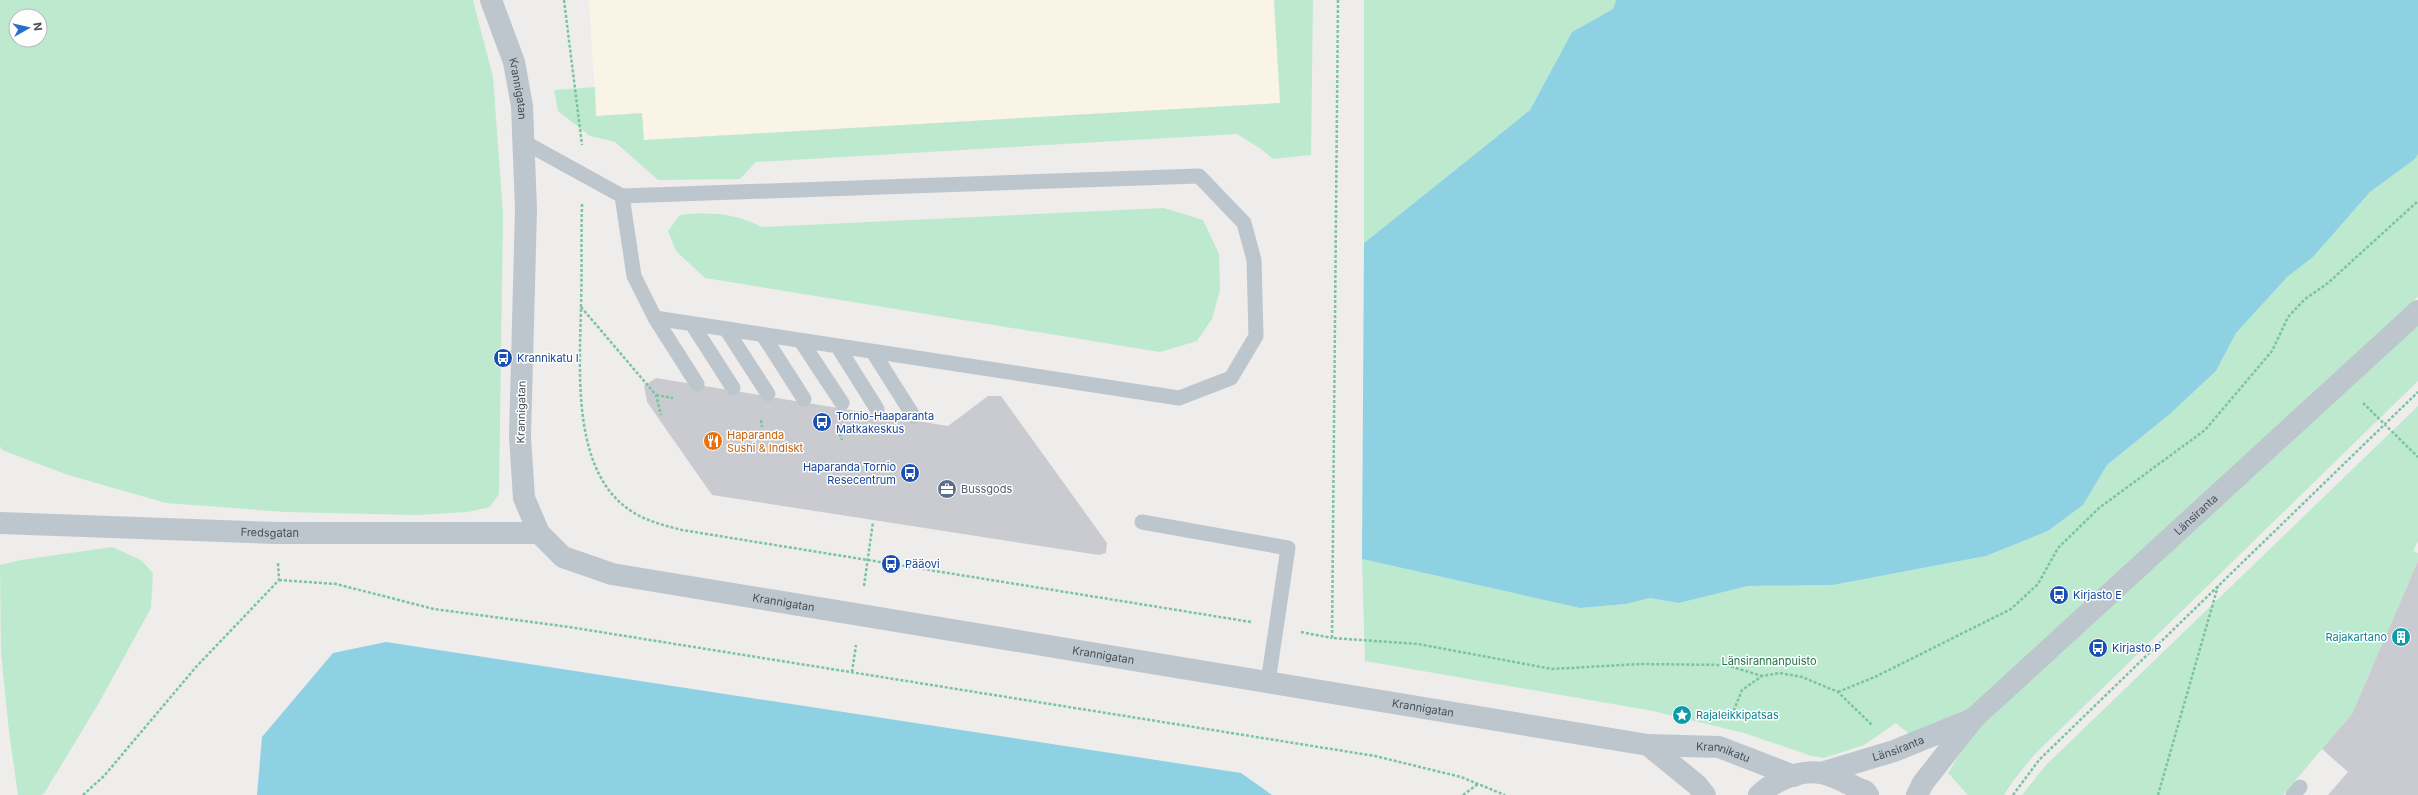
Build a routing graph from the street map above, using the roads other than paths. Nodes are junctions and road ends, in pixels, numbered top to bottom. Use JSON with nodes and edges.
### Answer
{"nodes":[{"id":1,"x":491,"y":0,"type":"edge"},
{"id":2,"x":524,"y":142,"type":"junction"},
{"id":3,"x":622,"y":196,"type":"junction"},
{"id":4,"x":2418,"y":311,"type":"edge"},
{"id":5,"x":655,"y":318,"type":"junction"},
{"id":6,"x":692,"y":324,"type":"junction"},
{"id":7,"x":726,"y":329,"type":"junction"},
{"id":8,"x":764,"y":335,"type":"junction"},
{"id":9,"x":801,"y":341,"type":"junction"},
{"id":10,"x":838,"y":347,"type":"junction"},
{"id":11,"x":873,"y":352,"type":"junction"},
{"id":12,"x":697,"y":384,"type":"dead end"},
{"id":13,"x":733,"y":388,"type":"dead end"},
{"id":14,"x":768,"y":394,"type":"dead end"},
{"id":15,"x":804,"y":399,"type":"dead end"},
{"id":16,"x":842,"y":403,"type":"dead end"},
{"id":17,"x":877,"y":409,"type":"dead end"},
{"id":18,"x":914,"y":417,"type":"dead end"},
{"id":19,"x":1142,"y":522,"type":"dead end"},
{"id":20,"x":0,"y":523,"type":"edge"},
{"id":21,"x":539,"y":532,"type":"junction"},
{"id":22,"x":1268,"y":682,"type":"junction"},
{"id":23,"x":1974,"y":718,"type":"junction"},
{"id":24,"x":1574,"y":733,"type":"joint"},
{"id":25,"x":1648,"y":745,"type":"junction"},
{"id":26,"x":1821,"y":773,"type":"junction"},
{"id":27,"x":1794,"y":776,"type":"junction"},
{"id":28,"x":1705,"y":795,"type":"edge"},
{"id":29,"x":1759,"y":795,"type":"edge"},
{"id":30,"x":1868,"y":795,"type":"edge"},
{"id":31,"x":1917,"y":795,"type":"edge"}],
"edges":[{"from":1,"to":2,"type":"street","name":"Krannigatan"},
{"from":2,"to":3,"type":"lane"},
{"from":2,"to":21,"type":"street","name":"Krannigatan"},
{"from":3,"to":5,"type":"lane"},
{"from":3,"to":11,"type":"lane"},
{"from":4,"to":23,"type":"street","name":"Länsiranta"},
{"from":5,"to":6,"type":"lane"},
{"from":5,"to":12,"type":"lane"},
{"from":6,"to":7,"type":"lane"},
{"from":6,"to":13,"type":"lane"},
{"from":7,"to":8,"type":"lane"},
{"from":7,"to":14,"type":"lane"},
{"from":8,"to":9,"type":"lane"},
{"from":8,"to":15,"type":"lane"},
{"from":9,"to":10,"type":"lane"},
{"from":9,"to":16,"type":"lane"},
{"from":10,"to":11,"type":"lane"},
{"from":10,"to":17,"type":"lane"},
{"from":11,"to":18,"type":"lane"},
{"from":19,"to":22,"type":"lane"},
{"from":20,"to":21,"type":"street","name":"Fredsgatan"},
{"from":21,"to":22,"type":"street","name":"Krannigatan"},
{"from":22,"to":24,"type":"street","name":"Krannigatan"},
{"from":23,"to":26,"type":"street","name":"Länsiranta"},
{"from":23,"to":31,"type":"street","name":"Länsiranta"},
{"from":24,"to":25,"type":"street","name":"Krannikatu"},
{"from":25,"to":27,"type":"street","name":"Krannikatu"},
{"from":25,"to":28,"type":"street"},
{"from":26,"to":27,"type":"street"},
{"from":26,"to":30,"type":"street"},
{"from":27,"to":29,"type":"street"}]}
